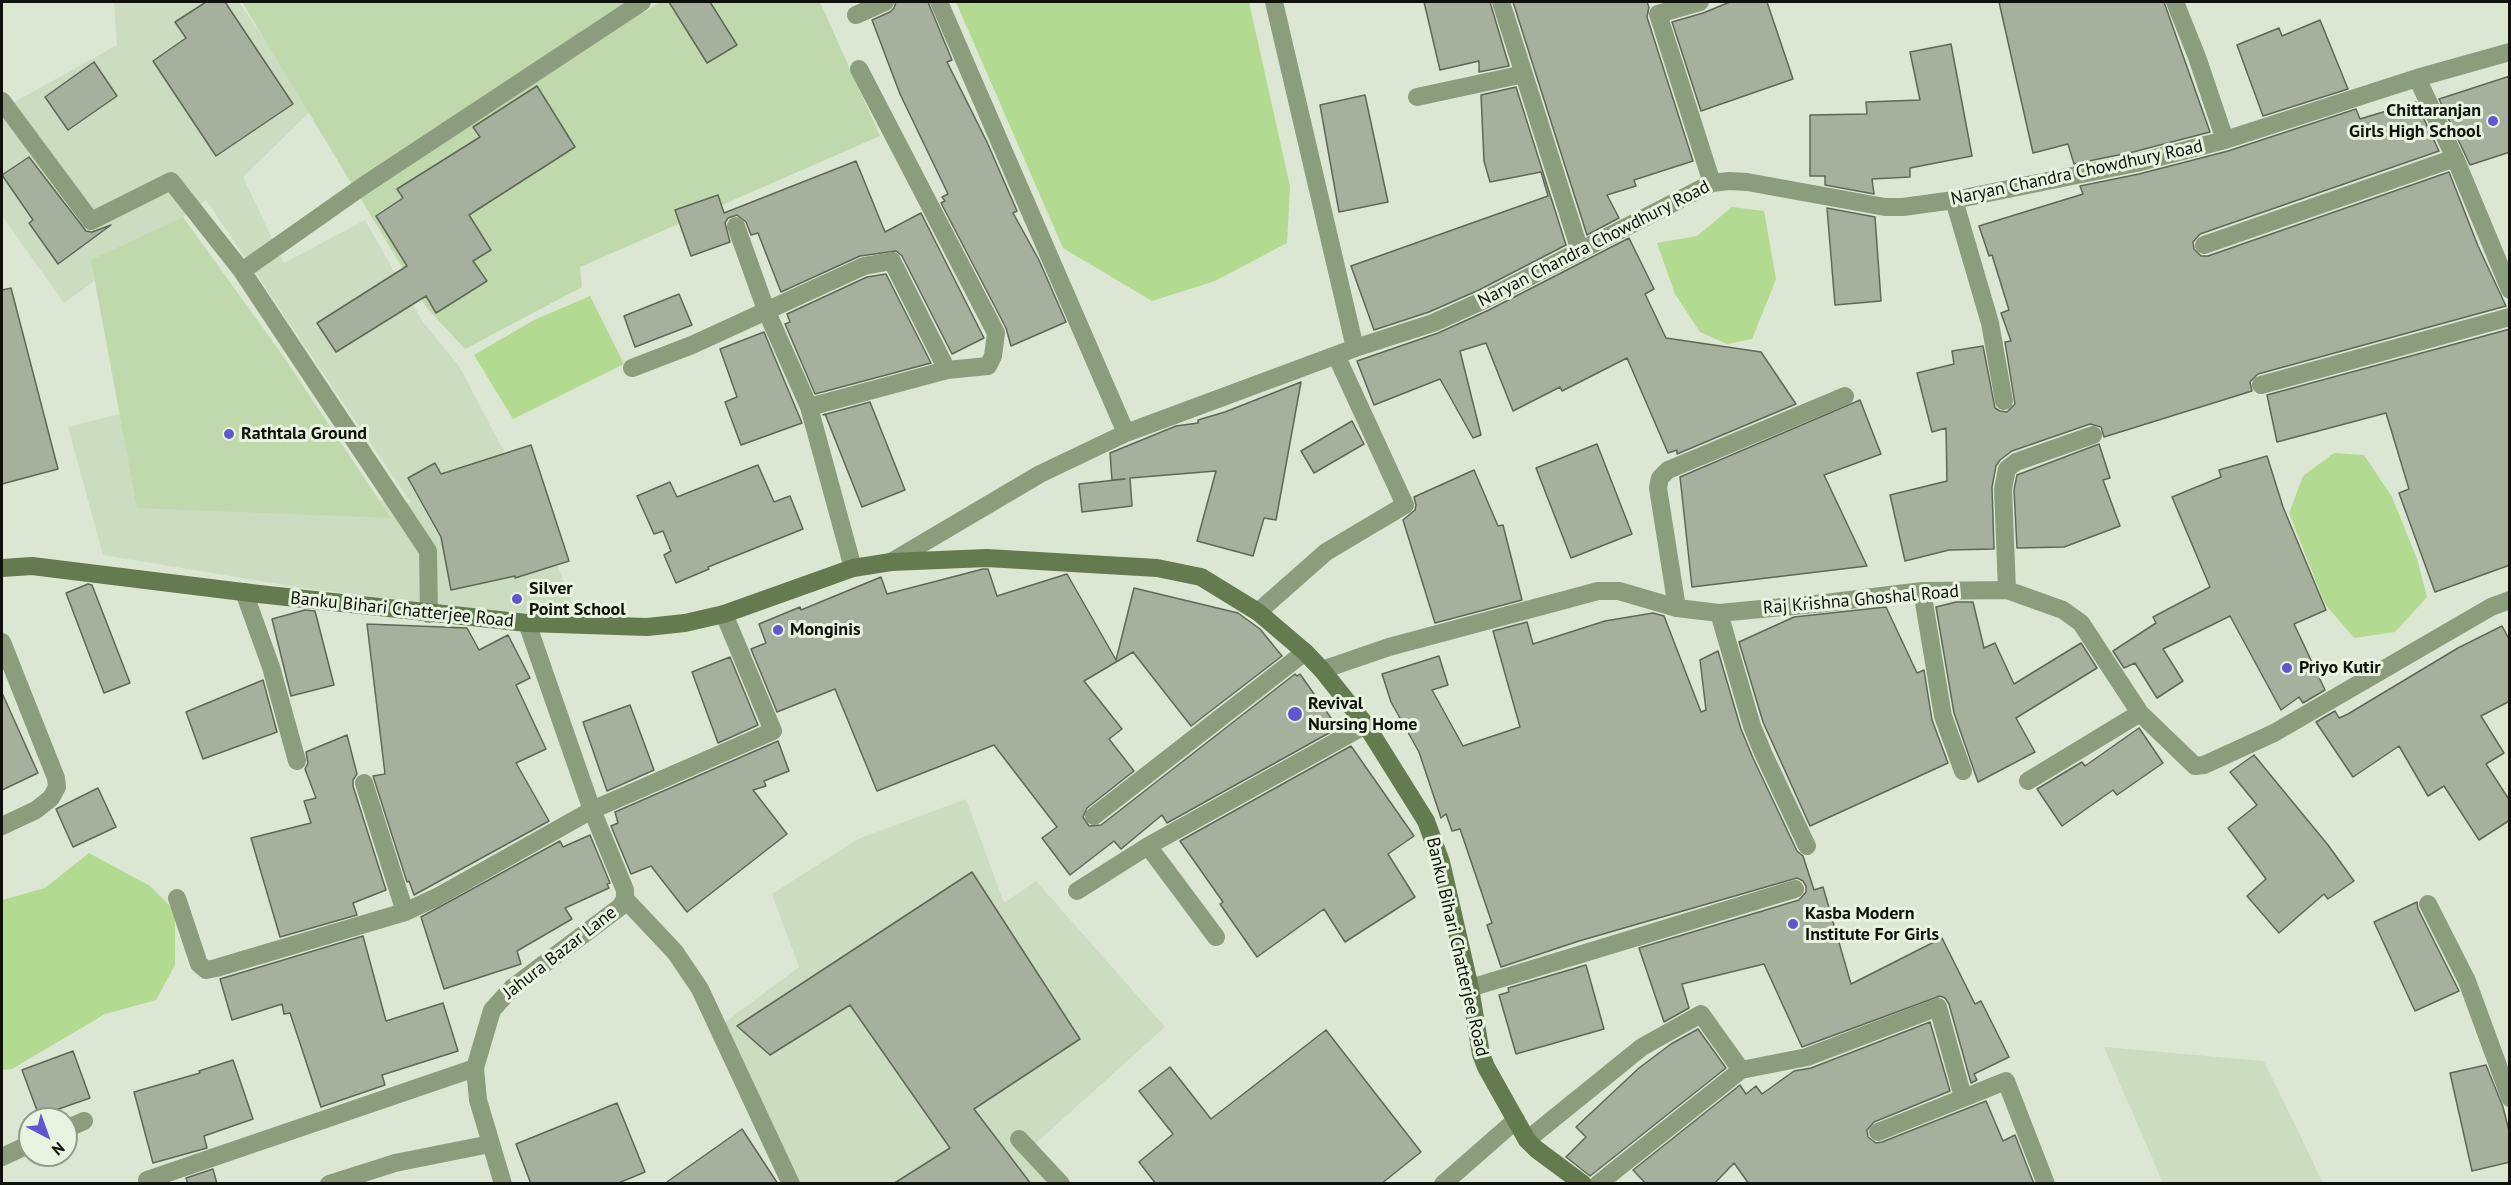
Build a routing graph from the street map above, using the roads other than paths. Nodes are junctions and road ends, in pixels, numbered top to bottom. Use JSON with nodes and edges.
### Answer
{"nodes":[{"id":1,"x":642,"y":2,"type":"edge"},
{"id":2,"x":885,"y":2,"type":"edge"},
{"id":3,"x":939,"y":2,"type":"edge"},
{"id":4,"x":1274,"y":2,"type":"edge"},
{"id":5,"x":1501,"y":2,"type":"edge"},
{"id":6,"x":1700,"y":2,"type":"edge"},
{"id":7,"x":2175,"y":2,"type":"edge"},
{"id":8,"x":856,"y":15,"type":"dead end"},
{"id":9,"x":2510,"y":52,"type":"edge"},
{"id":10,"x":859,"y":69,"type":"dead end"},
{"id":11,"x":1524,"y":74,"type":"junction"},
{"id":12,"x":2417,"y":78,"type":"junction"},
{"id":13,"x":1417,"y":97,"type":"dead end"},
{"id":14,"x":2,"y":101,"type":"edge"},
{"id":15,"x":2225,"y":140,"type":"junction"},
{"id":16,"x":2455,"y":158,"type":"junction"},
{"id":17,"x":1712,"y":183,"type":"junction"},
{"id":18,"x":1954,"y":200,"type":"junction"},
{"id":19,"x":736,"y":226,"type":"dead end"},
{"id":20,"x":2204,"y":245,"type":"dead end"},
{"id":21,"x":1580,"y":251,"type":"junction"},
{"id":22,"x":242,"y":271,"type":"junction"},
{"id":23,"x":2510,"y":290,"type":"edge"},
{"id":24,"x":766,"y":310,"type":"junction"},
{"id":25,"x":2510,"y":317,"type":"edge"},
{"id":26,"x":1355,"y":348,"type":"junction"},
{"id":27,"x":1336,"y":355,"type":"junction"},
{"id":28,"x":632,"y":369,"type":"dead end"},
{"id":29,"x":947,"y":370,"type":"junction"},
{"id":30,"x":2261,"y":385,"type":"dead end"},
{"id":31,"x":1845,"y":396,"type":"dead end"},
{"id":32,"x":2004,"y":401,"type":"dead end"},
{"id":33,"x":809,"y":407,"type":"junction"},
{"id":34,"x":1126,"y":433,"type":"junction"},
{"id":35,"x":2093,"y":435,"type":"dead end"},
{"id":36,"x":891,"y":562,"type":"junction"},
{"id":37,"x":2,"y":568,"type":"edge"},
{"id":38,"x":853,"y":568,"type":"junction"},
{"id":39,"x":1922,"y":591,"type":"junction"},
{"id":40,"x":2007,"y":591,"type":"junction"},
{"id":41,"x":244,"y":592,"type":"junction"},
{"id":42,"x":2510,"y":600,"type":"edge"},
{"id":43,"x":1677,"y":608,"type":"junction"},
{"id":44,"x":1258,"y":612,"type":"junction"},
{"id":45,"x":1719,"y":613,"type":"junction"},
{"id":46,"x":429,"y":614,"type":"junction"},
{"id":47,"x":724,"y":614,"type":"junction"},
{"id":48,"x":527,"y":623,"type":"junction"},
{"id":49,"x":2,"y":642,"type":"edge"},
{"id":50,"x":1305,"y":652,"type":"junction"},
{"id":51,"x":1322,"y":670,"type":"junction"},
{"id":52,"x":2140,"y":713,"type":"junction"},
{"id":53,"x":1366,"y":725,"type":"junction"},
{"id":54,"x":297,"y":761,"type":"dead end"},
{"id":55,"x":1962,"y":771,"type":"dead end"},
{"id":56,"x":2028,"y":781,"type":"dead end"},
{"id":57,"x":364,"y":783,"type":"dead end"},
{"id":58,"x":592,"y":810,"type":"junction"},
{"id":59,"x":1094,"y":816,"type":"dead end"},
{"id":60,"x":2,"y":825,"type":"edge"},
{"id":61,"x":1148,"y":846,"type":"junction"},
{"id":62,"x":1807,"y":846,"type":"dead end"},
{"id":63,"x":1795,"y":889,"type":"dead end"},
{"id":64,"x":1077,"y":891,"type":"dead end"},
{"id":65,"x":177,"y":898,"type":"dead end"},
{"id":66,"x":625,"y":899,"type":"junction"},
{"id":67,"x":2428,"y":904,"type":"dead end"},
{"id":68,"x":405,"y":912,"type":"junction"},
{"id":69,"x":1216,"y":937,"type":"dead end"},
{"id":70,"x":1470,"y":988,"type":"junction"},
{"id":71,"x":475,"y":1068,"type":"junction"},
{"id":72,"x":1740,"y":1070,"type":"junction"},
{"id":73,"x":1963,"y":1097,"type":"junction"},
{"id":74,"x":2510,"y":1098,"type":"edge"},
{"id":75,"x":1515,"y":1120,"type":"junction"},
{"id":76,"x":84,"y":1121,"type":"dead end"},
{"id":77,"x":78,"y":1124,"type":"edge"},
{"id":78,"x":1878,"y":1132,"type":"dead end"},
{"id":79,"x":1019,"y":1139,"type":"dead end"},
{"id":80,"x":1527,"y":1140,"type":"junction"},
{"id":81,"x":490,"y":1144,"type":"junction"},
{"id":82,"x":18,"y":1150,"type":"edge"},
{"id":83,"x":2,"y":1157,"type":"edge"},
{"id":84,"x":147,"y":1180,"type":"dead end"},
{"id":85,"x":328,"y":1184,"type":"edge"},
{"id":86,"x":503,"y":1184,"type":"edge"},
{"id":87,"x":790,"y":1184,"type":"edge"},
{"id":88,"x":1061,"y":1184,"type":"edge"},
{"id":89,"x":1443,"y":1184,"type":"edge"},
{"id":90,"x":1583,"y":1184,"type":"edge"},
{"id":91,"x":1598,"y":1184,"type":"edge"},
{"id":92,"x":2046,"y":1184,"type":"edge"}],
"edges":[{"from":1,"to":22,"type":"street"},
{"from":2,"to":8,"type":"street"},
{"from":3,"to":34,"type":"street"},
{"from":4,"to":26,"type":"street"},
{"from":5,"to":11,"type":"street"},
{"from":6,"to":17,"type":"street"},
{"from":7,"to":15,"type":"street"},
{"from":9,"to":12,"type":"street","name":"Naryan Chandra Chowdhury Road"},
{"from":10,"to":29,"type":"street"},
{"from":11,"to":13,"type":"street"},
{"from":11,"to":21,"type":"street"},
{"from":12,"to":15,"type":"street","name":"Naryan Chandra Chowdhury Road"},
{"from":12,"to":16,"type":"street"},
{"from":14,"to":22,"type":"street"},
{"from":15,"to":18,"type":"street","name":"Naryan Chandra Chowdhury Road"},
{"from":16,"to":20,"type":"street"},
{"from":16,"to":23,"type":"street"},
{"from":17,"to":18,"type":"street","name":"Naryan Chandra Chowdhury Road"},
{"from":17,"to":21,"type":"street","name":"Naryan Chandra Chowdhury Road"},
{"from":18,"to":32,"type":"street"},
{"from":19,"to":24,"type":"street"},
{"from":21,"to":26,"type":"street","name":"Naryan Chandra Chowdhury Road"},
{"from":22,"to":46,"type":"street"},
{"from":24,"to":28,"type":"street"},
{"from":24,"to":29,"type":"street"},
{"from":24,"to":33,"type":"street"},
{"from":25,"to":30,"type":"street"},
{"from":26,"to":27,"type":"street","name":"Naryan Chandra Chowdhury Road"},
{"from":27,"to":34,"type":"street","name":"Naryan Chandra Chowdhury Road"},
{"from":27,"to":44,"type":"street"},
{"from":29,"to":33,"type":"street"},
{"from":31,"to":43,"type":"street"},
{"from":33,"to":38,"type":"street"},
{"from":34,"to":36,"type":"street","name":"Naryan Chandra Chowdhury Road"},
{"from":35,"to":40,"type":"street"},
{"from":36,"to":38,"type":"main road","name":"Banku Bihari Chatterjee Road"},
{"from":36,"to":44,"type":"main road","name":"Banku Bihari Chatterjee Road"},
{"from":37,"to":41,"type":"main road","name":"Banku Bihari Chatterjee Road"},
{"from":38,"to":47,"type":"main road","name":"Banku Bihari Chatterjee Road"},
{"from":39,"to":40,"type":"street","name":"Raj Krishna Ghoshal Road"},
{"from":39,"to":45,"type":"street","name":"Raj Krishna Ghoshal Road"},
{"from":39,"to":55,"type":"street"},
{"from":40,"to":52,"type":"street","name":"Raj Krishna Ghoshal Road"},
{"from":41,"to":46,"type":"main road","name":"Banku Bihari Chatterjee Road"},
{"from":41,"to":54,"type":"street"},
{"from":42,"to":52,"type":"street","name":"Raj Krishna Ghoshal Road"},
{"from":43,"to":45,"type":"street","name":"Raj Krishna Ghoshal Road"},
{"from":43,"to":51,"type":"street","name":"Raj Krishna Ghoshal Road"},
{"from":44,"to":50,"type":"main road","name":"Banku Bihari Chatterjee Road"},
{"from":45,"to":62,"type":"street"},
{"from":46,"to":48,"type":"main road","name":"Banku Bihari Chatterjee Road"},
{"from":47,"to":48,"type":"main road","name":"Banku Bihari Chatterjee Road"},
{"from":47,"to":58,"type":"street"},
{"from":48,"to":58,"type":"street","name":"Jahura Bazar Lane"},
{"from":49,"to":60,"type":"street"},
{"from":50,"to":51,"type":"main road","name":"Banku Bihari Chatterjee Road"},
{"from":50,"to":59,"type":"street"},
{"from":51,"to":53,"type":"main road","name":"Banku Bihari Chatterjee Road"},
{"from":52,"to":56,"type":"street"},
{"from":53,"to":61,"type":"street"},
{"from":53,"to":70,"type":"main road","name":"Banku Bihari Chatterjee Road"},
{"from":57,"to":68,"type":"street"},
{"from":58,"to":66,"type":"street","name":"Jahura Bazar Lane"},
{"from":58,"to":68,"type":"street"},
{"from":61,"to":64,"type":"street"},
{"from":61,"to":69,"type":"street"},
{"from":63,"to":70,"type":"street"},
{"from":65,"to":68,"type":"street"},
{"from":66,"to":71,"type":"street","name":"Jahura Bazar Lane"},
{"from":66,"to":87,"type":"street"},
{"from":67,"to":74,"type":"street"},
{"from":70,"to":75,"type":"main road","name":"Banku Bihari Chatterjee Road"},
{"from":71,"to":81,"type":"street","name":"Jahura Bazar Lane"},
{"from":71,"to":84,"type":"street"},
{"from":72,"to":73,"type":"street"},
{"from":72,"to":80,"type":"street"},
{"from":72,"to":91,"type":"street"},
{"from":73,"to":78,"type":"street"},
{"from":73,"to":92,"type":"street"},
{"from":75,"to":80,"type":"main road","name":"Banku Bihari Chatterjee Road"},
{"from":75,"to":89,"type":"street"},
{"from":76,"to":77,"type":"street"},
{"from":79,"to":88,"type":"street"},
{"from":80,"to":90,"type":"main road","name":"Banku Bihari Chatterjee Road"},
{"from":81,"to":85,"type":"street"},
{"from":81,"to":86,"type":"street","name":"Jahura Bazar Lane"},
{"from":82,"to":83,"type":"street"}]}
